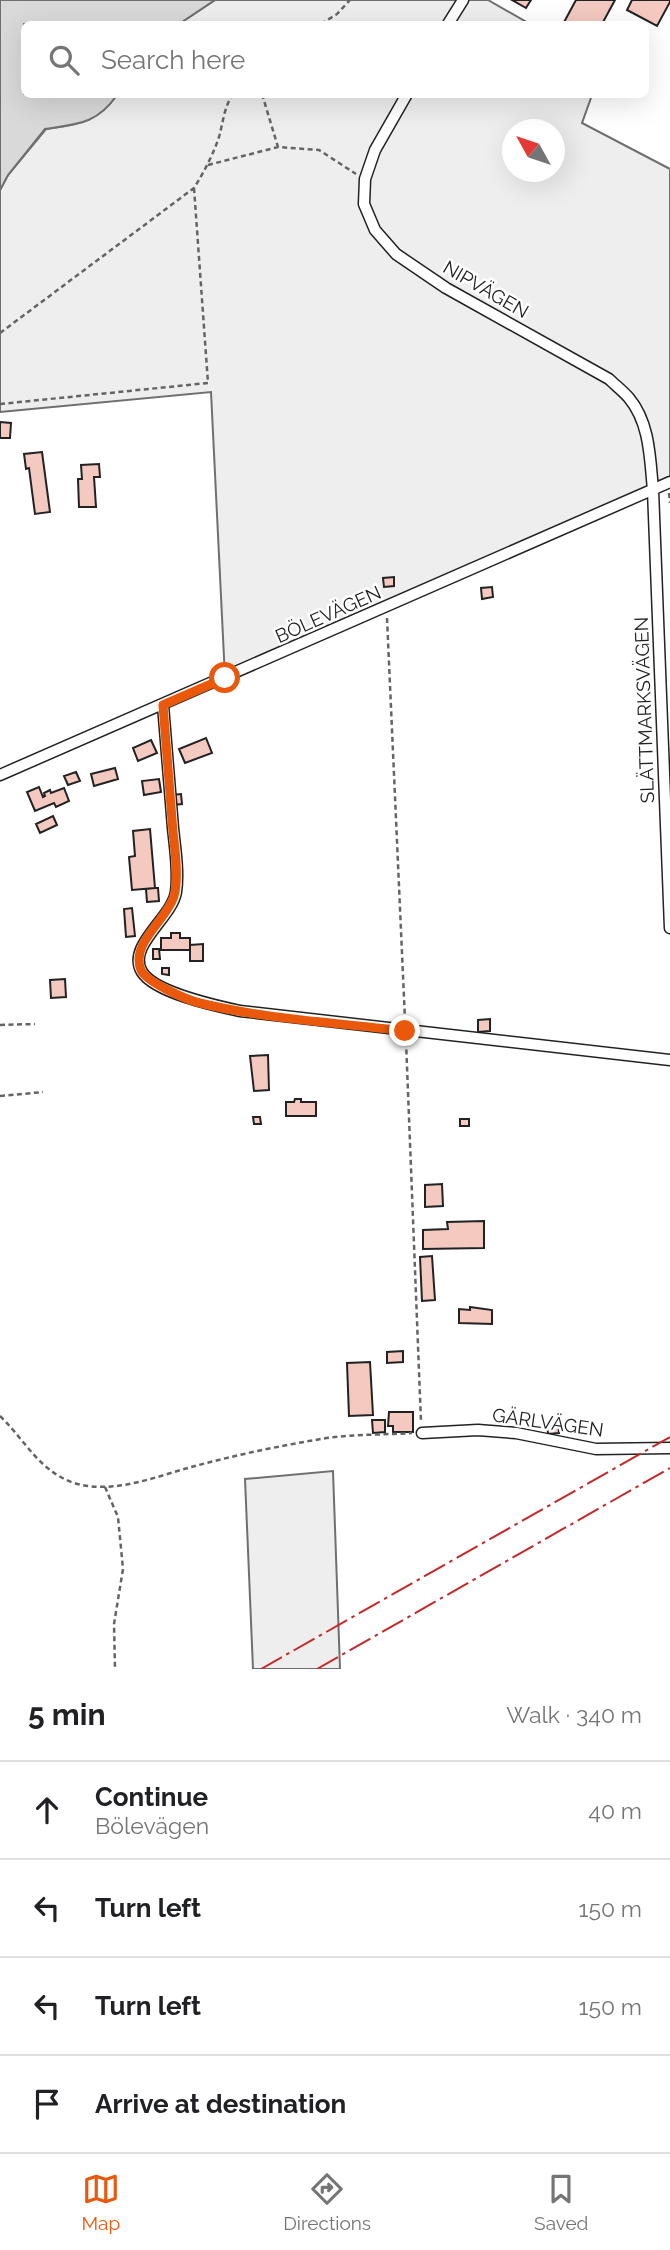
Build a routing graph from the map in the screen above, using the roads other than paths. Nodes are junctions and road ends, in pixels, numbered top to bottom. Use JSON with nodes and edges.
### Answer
{"nodes":[{"id":1,"x":463,"y":0,"type":"edge"},
{"id":2,"x":450,"y":21,"type":"edge"},
{"id":3,"x":405,"y":98,"type":"edge"},
{"id":4,"x":670,"y":482,"type":"edge"},
{"id":5,"x":653,"y":489,"type":"junction"},
{"id":6,"x":163,"y":705,"type":"junction"},
{"id":7,"x":0,"y":775,"type":"edge"},
{"id":8,"x":670,"y":929,"type":"edge"},
{"id":9,"x":670,"y":1060,"type":"edge"},
{"id":10,"x":422,"y":1433,"type":"road end"},
{"id":11,"x":670,"y":1448,"type":"edge"}],
"edges":[{"from":1,"to":2,"type":"street"},
{"from":3,"to":5,"type":"street","name":"NIPVÄGEN"},
{"from":4,"to":5,"type":"street","name":"BÖLEVÄGEN"},
{"from":5,"to":6,"type":"street","name":"BÖLEVÄGEN"},
{"from":5,"to":8,"type":"street","name":"SLÄTTMARKSVÄGEN"},
{"from":6,"to":7,"type":"street","name":"BÖLEVÄGEN"},
{"from":6,"to":9,"type":"street"},
{"from":10,"to":11,"type":"street","name":"GÄRLVÄGEN"}]}
